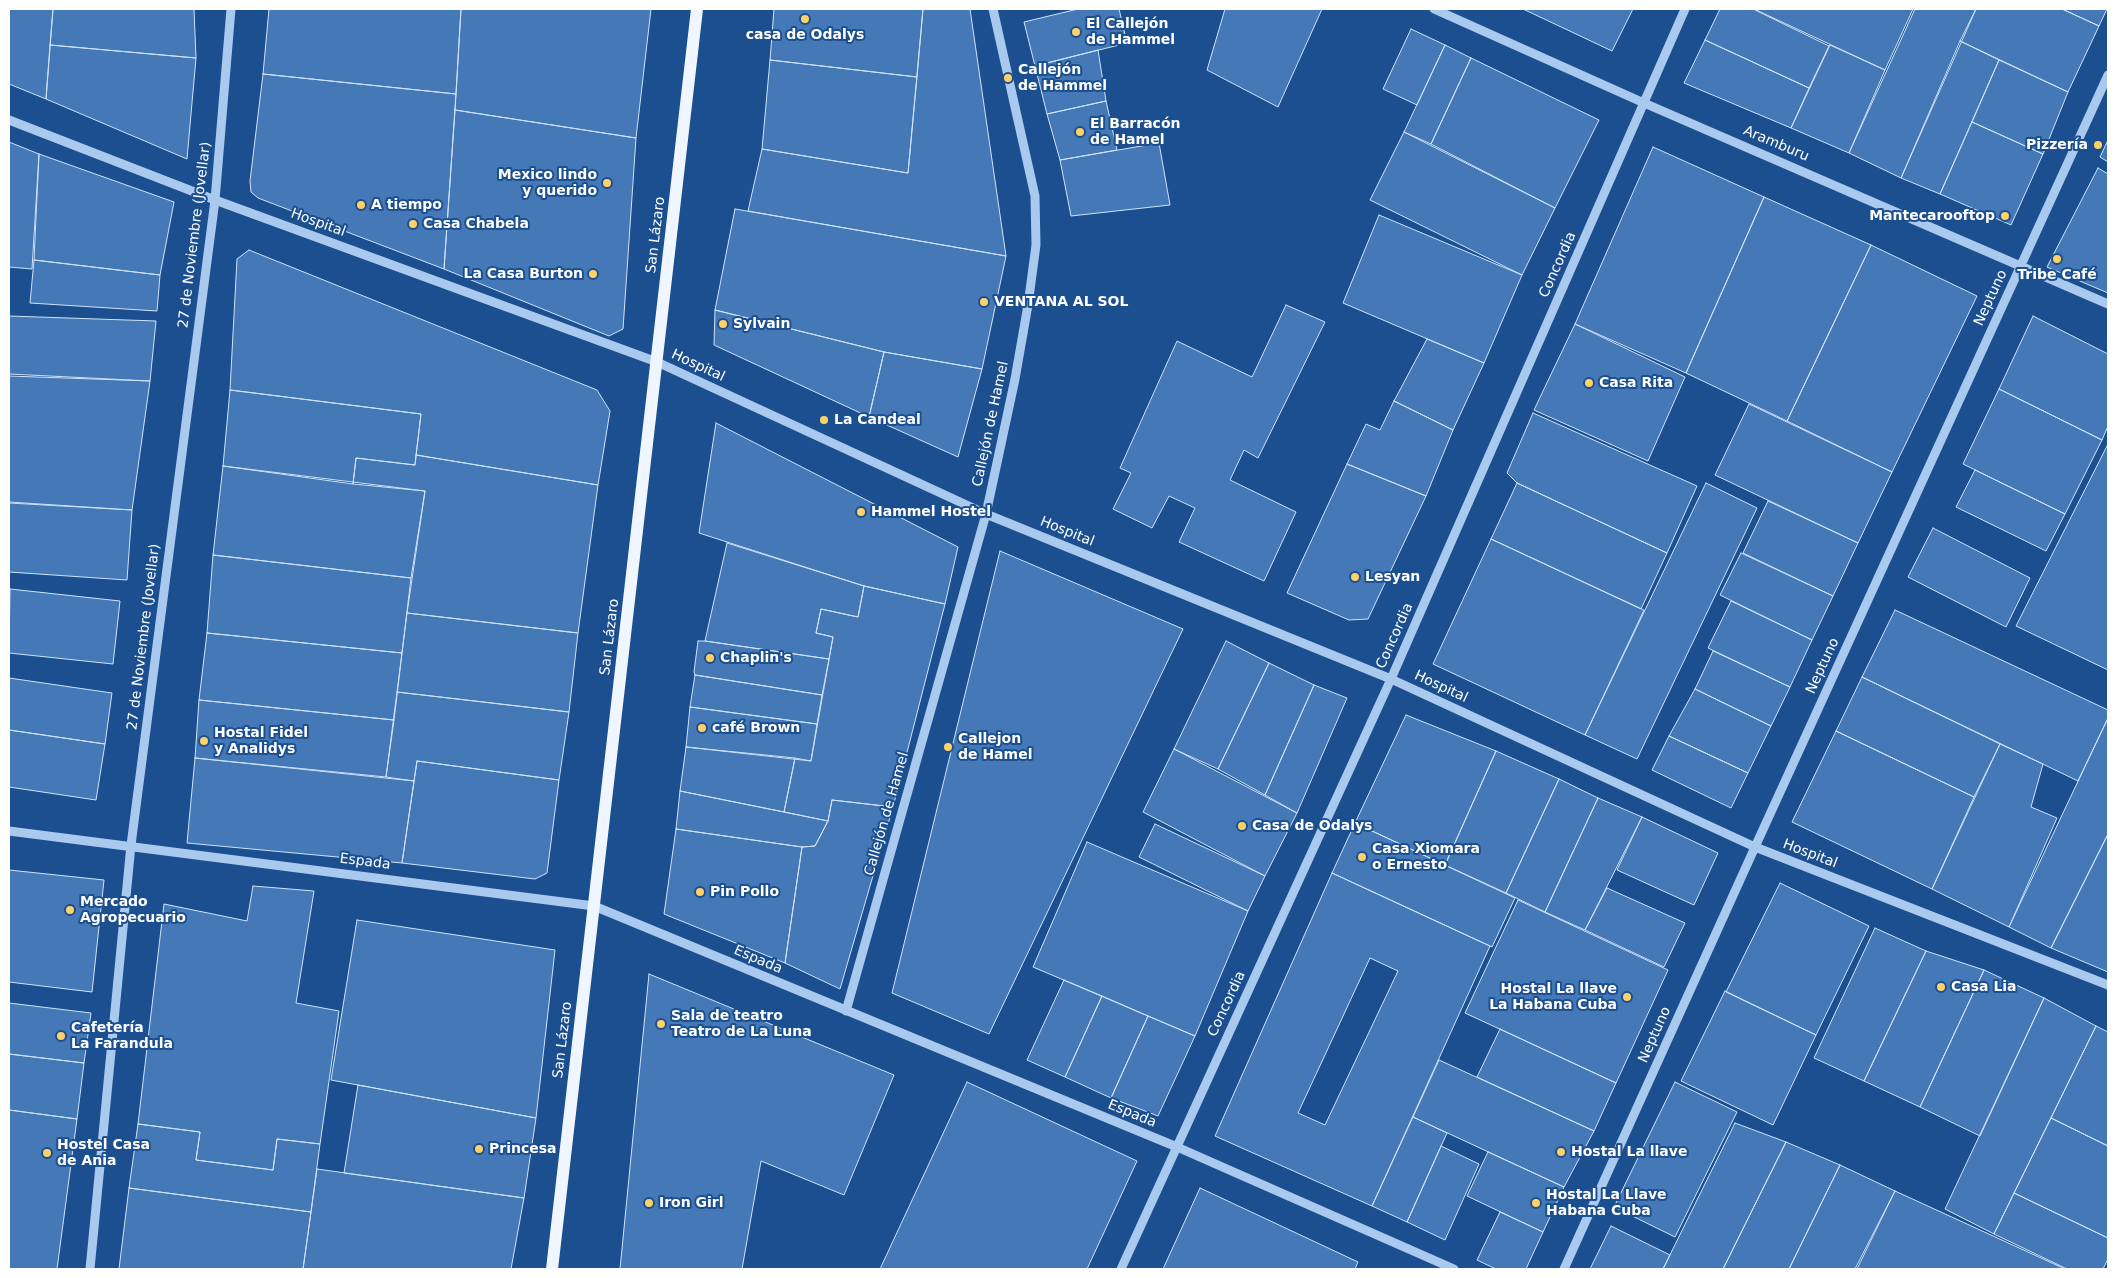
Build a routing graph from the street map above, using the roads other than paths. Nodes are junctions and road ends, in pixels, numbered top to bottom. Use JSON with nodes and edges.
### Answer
{"nodes":[{"id":1,"x":231,"y":9,"type":"edge"},
{"id":2,"x":697,"y":9,"type":"edge"},
{"id":3,"x":993,"y":9,"type":"edge"},
{"id":4,"x":1434,"y":9,"type":"edge"},
{"id":5,"x":1685,"y":9,"type":"edge"},
{"id":6,"x":2108,"y":75,"type":"edge"},
{"id":7,"x":1644,"y":103,"type":"junction"},
{"id":8,"x":9,"y":120,"type":"edge"},
{"id":9,"x":215,"y":200,"type":"junction"},
{"id":10,"x":2022,"y":265,"type":"junction"},
{"id":11,"x":2108,"y":304,"type":"edge"},
{"id":12,"x":657,"y":362,"type":"junction"},
{"id":13,"x":986,"y":514,"type":"junction"},
{"id":14,"x":1391,"y":679,"type":"junction"},
{"id":15,"x":9,"y":831,"type":"edge"},
{"id":16,"x":131,"y":845,"type":"junction"},
{"id":17,"x":1755,"y":847,"type":"junction"},
{"id":18,"x":594,"y":906,"type":"junction"},
{"id":19,"x":2108,"y":986,"type":"edge"},
{"id":20,"x":846,"y":1011,"type":"junction"},
{"id":21,"x":1177,"y":1147,"type":"junction"},
{"id":22,"x":90,"y":1269,"type":"edge"},
{"id":23,"x":552,"y":1269,"type":"edge"},
{"id":24,"x":1121,"y":1269,"type":"edge"},
{"id":25,"x":1454,"y":1269,"type":"edge"},
{"id":26,"x":1564,"y":1269,"type":"edge"}],
"edges":[{"from":1,"to":9,"type":"street","name":"27 de Noviembre (Jovellar)"},
{"from":2,"to":12,"type":"main road","name":"San Lázaro"},
{"from":3,"to":13,"type":"street","name":"Callejón de Hamel"},
{"from":4,"to":7,"type":"street","name":"Aramburu"},
{"from":5,"to":7,"type":"street","name":"Concordia"},
{"from":6,"to":10,"type":"street","name":"Neptuno"},
{"from":7,"to":10,"type":"street","name":"Aramburu"},
{"from":7,"to":14,"type":"street","name":"Concordia"},
{"from":8,"to":9,"type":"street","name":"Hospital"},
{"from":9,"to":12,"type":"street","name":"Hospital"},
{"from":9,"to":16,"type":"street","name":"27 de Noviembre (Jovellar)"},
{"from":10,"to":11,"type":"street","name":"Aramburu"},
{"from":10,"to":17,"type":"street","name":"Neptuno"},
{"from":12,"to":13,"type":"street","name":"Hospital"},
{"from":12,"to":18,"type":"main road","name":"San Lázaro"},
{"from":13,"to":14,"type":"street","name":"Hospital"},
{"from":13,"to":20,"type":"street","name":"Callejón de Hamel"},
{"from":14,"to":17,"type":"street","name":"Hospital"},
{"from":14,"to":21,"type":"street","name":"Concordia"},
{"from":15,"to":16,"type":"street","name":"Espada"},
{"from":16,"to":18,"type":"street","name":"Espada"},
{"from":16,"to":22,"type":"street","name":"27 de Noviembre (Jovellar)"},
{"from":17,"to":19,"type":"street","name":"Hospital"},
{"from":17,"to":26,"type":"street","name":"Neptuno"},
{"from":18,"to":20,"type":"street","name":"Espada"},
{"from":18,"to":23,"type":"main road","name":"San Lázaro"},
{"from":20,"to":21,"type":"street","name":"Espada"},
{"from":21,"to":24,"type":"street","name":"Concordia"},
{"from":21,"to":25,"type":"street","name":"Espada"}]}
